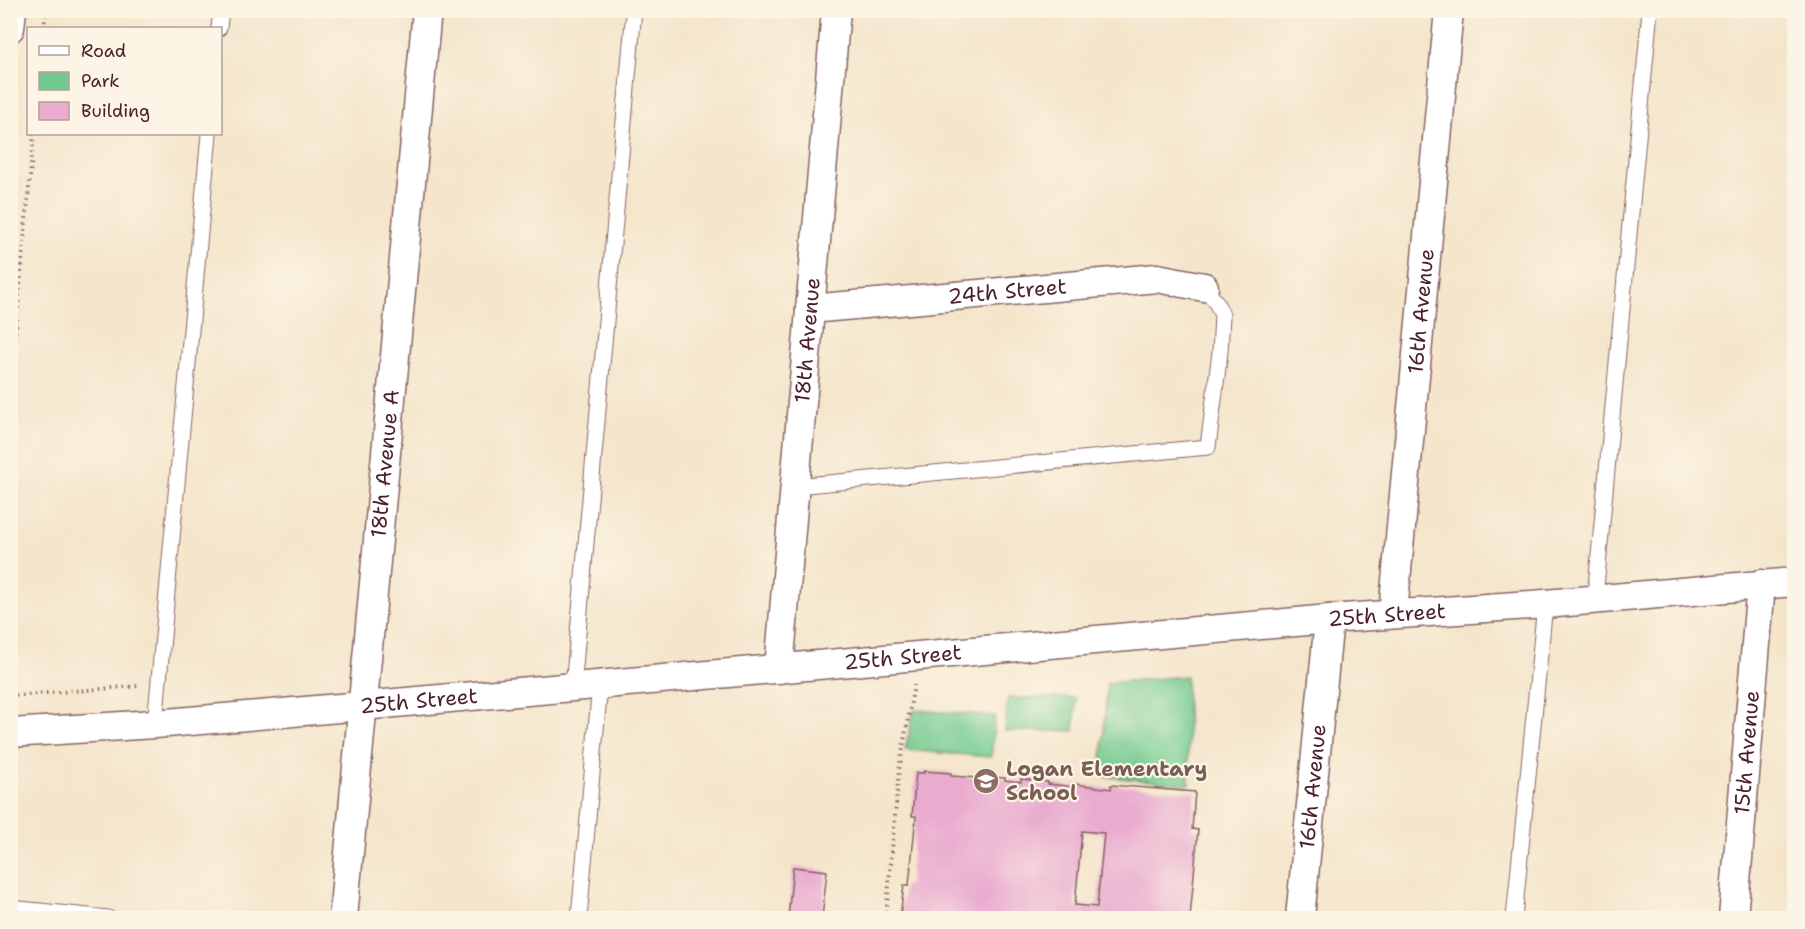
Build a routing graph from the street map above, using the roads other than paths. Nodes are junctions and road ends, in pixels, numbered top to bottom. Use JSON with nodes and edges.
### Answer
{"nodes":[{"id":1,"x":12,"y":10,"type":"edge"},
{"id":2,"x":220,"y":10,"type":"edge"},
{"id":3,"x":427,"y":10,"type":"edge"},
{"id":4,"x":634,"y":10,"type":"edge"},
{"id":5,"x":836,"y":10,"type":"edge"},
{"id":6,"x":1449,"y":10,"type":"edge"},
{"id":7,"x":1650,"y":10,"type":"edge"},
{"id":8,"x":219,"y":27,"type":"edge"},
{"id":9,"x":10,"y":28,"type":"edge"},
{"id":10,"x":209,"y":135,"type":"edge"},
{"id":11,"x":1204,"y":287,"type":"joint"},
{"id":12,"x":810,"y":309,"type":"junction"},
{"id":13,"x":796,"y":486,"type":"junction"},
{"id":14,"x":1794,"y":582,"type":"edge"},
{"id":15,"x":1761,"y":584,"type":"junction"},
{"id":16,"x":1595,"y":598,"type":"junction"},
{"id":17,"x":1545,"y":604,"type":"junction"},
{"id":18,"x":1393,"y":613,"type":"junction"},
{"id":19,"x":1329,"y":619,"type":"junction"},
{"id":20,"x":779,"y":669,"type":"junction"},
{"id":21,"x":586,"y":686,"type":"junction"},
{"id":22,"x":362,"y":706,"type":"junction"},
{"id":23,"x":155,"y":724,"type":"junction"},
{"id":24,"x":10,"y":733,"type":"edge"},
{"id":25,"x":10,"y":908,"type":"edge"},
{"id":26,"x":108,"y":918,"type":"edge"},
{"id":27,"x":343,"y":918,"type":"edge"},
{"id":28,"x":579,"y":918,"type":"edge"},
{"id":29,"x":1299,"y":918,"type":"edge"},
{"id":30,"x":1514,"y":918,"type":"edge"},
{"id":31,"x":1733,"y":918,"type":"edge"}],
"edges":[{"from":1,"to":9,"type":"street"},
{"from":2,"to":8,"type":"lane"},
{"from":3,"to":22,"type":"street","name":"18th Avenue A"},
{"from":4,"to":21,"type":"lane"},
{"from":5,"to":12,"type":"street","name":"18th Avenue"},
{"from":6,"to":18,"type":"street","name":"16th Avenue"},
{"from":7,"to":16,"type":"lane"},
{"from":10,"to":23,"type":"lane"},
{"from":11,"to":12,"type":"street","name":"24th Street"},
{"from":11,"to":13,"type":"lane"},
{"from":12,"to":13,"type":"street","name":"18th Avenue"},
{"from":13,"to":20,"type":"street","name":"18th Avenue"},
{"from":14,"to":15,"type":"street","name":"25th Street"},
{"from":15,"to":16,"type":"street","name":"25th Street"},
{"from":15,"to":31,"type":"street","name":"15th Avenue"},
{"from":16,"to":17,"type":"street","name":"25th Street"},
{"from":17,"to":18,"type":"street","name":"25th Street"},
{"from":17,"to":30,"type":"lane"},
{"from":18,"to":19,"type":"street","name":"25th Street"},
{"from":19,"to":20,"type":"street","name":"25th Street"},
{"from":19,"to":29,"type":"street","name":"16th Avenue"},
{"from":20,"to":21,"type":"street","name":"25th Street"},
{"from":21,"to":22,"type":"street","name":"25th Street"},
{"from":21,"to":28,"type":"lane"},
{"from":22,"to":23,"type":"street","name":"25th Street"},
{"from":22,"to":27,"type":"street","name":"18th Avenue A"},
{"from":23,"to":24,"type":"street","name":"25th Street"},
{"from":25,"to":26,"type":"lane"}]}
